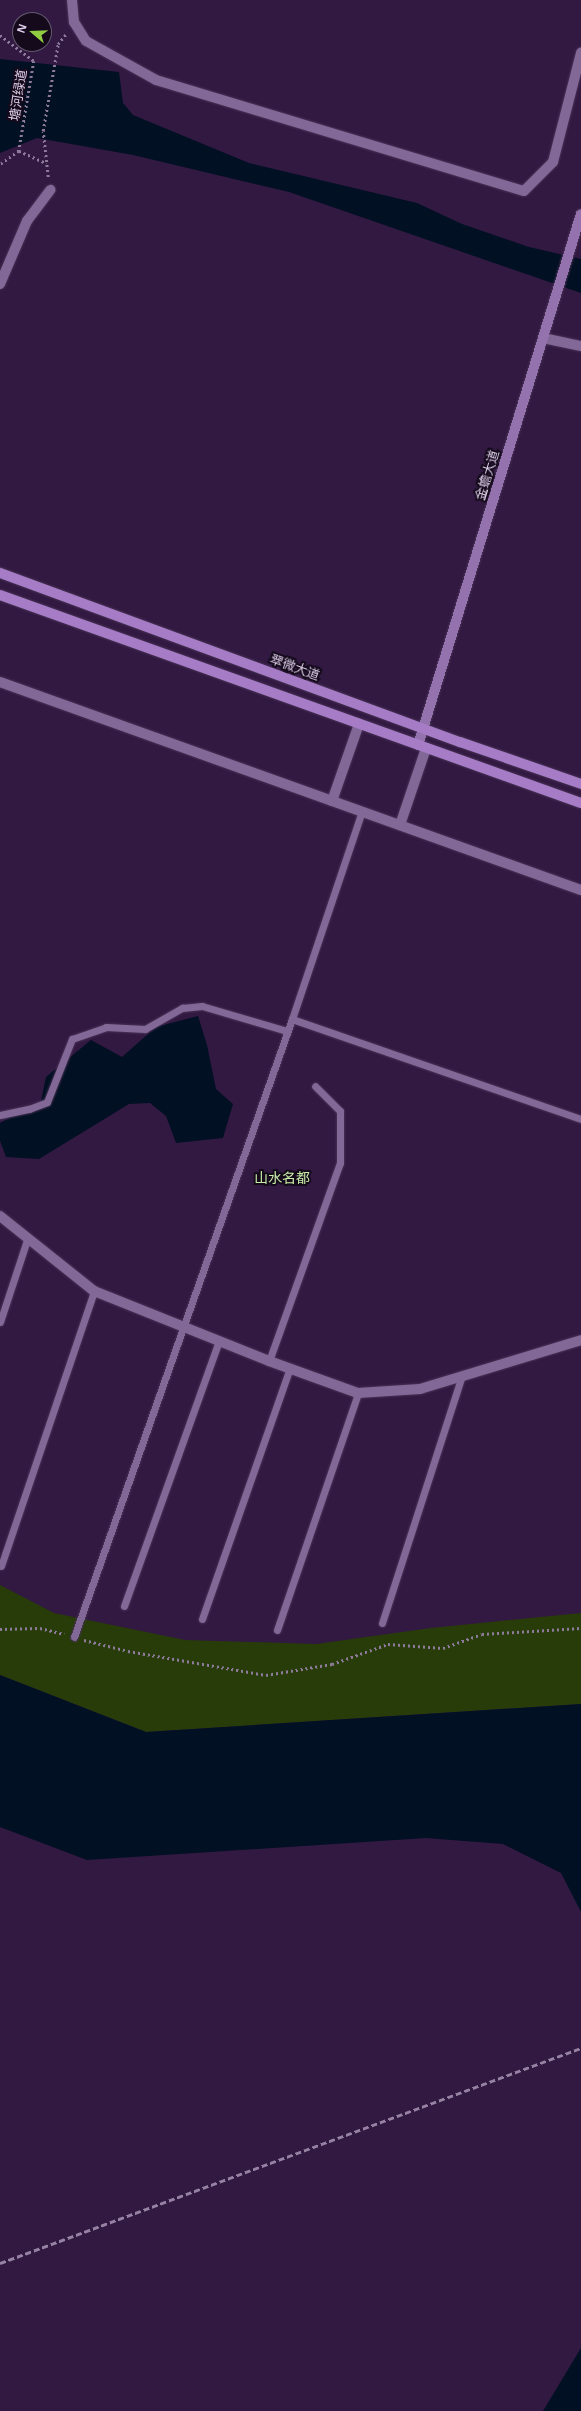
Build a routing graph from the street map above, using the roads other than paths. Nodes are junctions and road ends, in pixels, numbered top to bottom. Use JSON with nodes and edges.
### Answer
{"nodes":[{"id":1,"x":72,"y":0,"type":"edge"},
{"id":2,"x":581,"y":53,"type":"edge"},
{"id":3,"x":50,"y":190,"type":"road end"},
{"id":4,"x":581,"y":214,"type":"edge"},
{"id":5,"x":0,"y":284,"type":"edge"},
{"id":6,"x":543,"y":338,"type":"junction"},
{"id":7,"x":581,"y":346,"type":"edge"},
{"id":8,"x":0,"y":573,"type":"edge"},
{"id":9,"x":0,"y":595,"type":"edge"},
{"id":10,"x":0,"y":682,"type":"edge"},
{"id":11,"x":359,"y":724,"type":"junction"},
{"id":12,"x":423,"y":728,"type":"junction"},
{"id":13,"x":422,"y":747,"type":"junction"},
{"id":14,"x":581,"y":784,"type":"edge"},
{"id":15,"x":332,"y":801,"type":"junction"},
{"id":16,"x":581,"y":803,"type":"edge"},
{"id":17,"x":362,"y":811,"type":"junction"},
{"id":18,"x":400,"y":825,"type":"junction"},
{"id":19,"x":581,"y":890,"type":"edge"},
{"id":20,"x":292,"y":1019,"type":"junction"},
{"id":21,"x":287,"y":1031,"type":"junction"},
{"id":22,"x":315,"y":1086,"type":"dead end"},
{"id":23,"x":0,"y":1114,"type":"edge"},
{"id":24,"x":581,"y":1119,"type":"edge"},
{"id":25,"x":0,"y":1216,"type":"edge"},
{"id":26,"x":27,"y":1240,"type":"junction"},
{"id":27,"x":94,"y":1291,"type":"junction"},
{"id":28,"x":0,"y":1322,"type":"edge"},
{"id":29,"x":182,"y":1327,"type":"junction"},
{"id":30,"x":581,"y":1340,"type":"edge"},
{"id":31,"x":219,"y":1341,"type":"junction"},
{"id":32,"x":269,"y":1361,"type":"junction"},
{"id":33,"x":290,"y":1368,"type":"junction"},
{"id":34,"x":462,"y":1376,"type":"junction"},
{"id":35,"x":358,"y":1393,"type":"junction"},
{"id":36,"x":0,"y":1566,"type":"edge"},
{"id":37,"x":124,"y":1606,"type":"dead end"},
{"id":38,"x":202,"y":1618,"type":"dead end"},
{"id":39,"x":382,"y":1622,"type":"dead end"},
{"id":40,"x":278,"y":1630,"type":"dead end"},
{"id":41,"x":74,"y":1637,"type":"road end"}],
"edges":[{"from":1,"to":2,"type":"street"},
{"from":3,"to":5,"type":"street"},
{"from":4,"to":6,"type":"street","name":"金蟾大道"},
{"from":6,"to":7,"type":"street"},
{"from":6,"to":12,"type":"street","name":"金蟾大道"},
{"from":8,"to":12,"type":"main road","name":"翠微大道"},
{"from":9,"to":11,"type":"main road"},
{"from":10,"to":15,"type":"street"},
{"from":11,"to":13,"type":"main road"},
{"from":11,"to":15,"type":"street"},
{"from":12,"to":13,"type":"street","name":"金蟾大道"},
{"from":12,"to":14,"type":"main road","name":"翠微大道"},
{"from":13,"to":16,"type":"main road"},
{"from":13,"to":18,"type":"street"},
{"from":15,"to":17,"type":"street"},
{"from":17,"to":18,"type":"street"},
{"from":17,"to":20,"type":"lane"},
{"from":18,"to":19,"type":"street"},
{"from":20,"to":21,"type":"lane"},
{"from":20,"to":24,"type":"lane"},
{"from":21,"to":23,"type":"lane"},
{"from":21,"to":29,"type":"lane"},
{"from":22,"to":32,"type":"lane"},
{"from":25,"to":26,"type":"street"},
{"from":26,"to":27,"type":"street"},
{"from":26,"to":28,"type":"lane"},
{"from":27,"to":29,"type":"street"},
{"from":27,"to":36,"type":"lane"},
{"from":29,"to":31,"type":"street"},
{"from":29,"to":41,"type":"lane"},
{"from":30,"to":34,"type":"street"},
{"from":31,"to":32,"type":"street"},
{"from":31,"to":37,"type":"lane"},
{"from":32,"to":33,"type":"street"},
{"from":33,"to":35,"type":"street"},
{"from":33,"to":38,"type":"lane"},
{"from":34,"to":35,"type":"street"},
{"from":34,"to":39,"type":"lane"},
{"from":35,"to":40,"type":"lane"}]}
